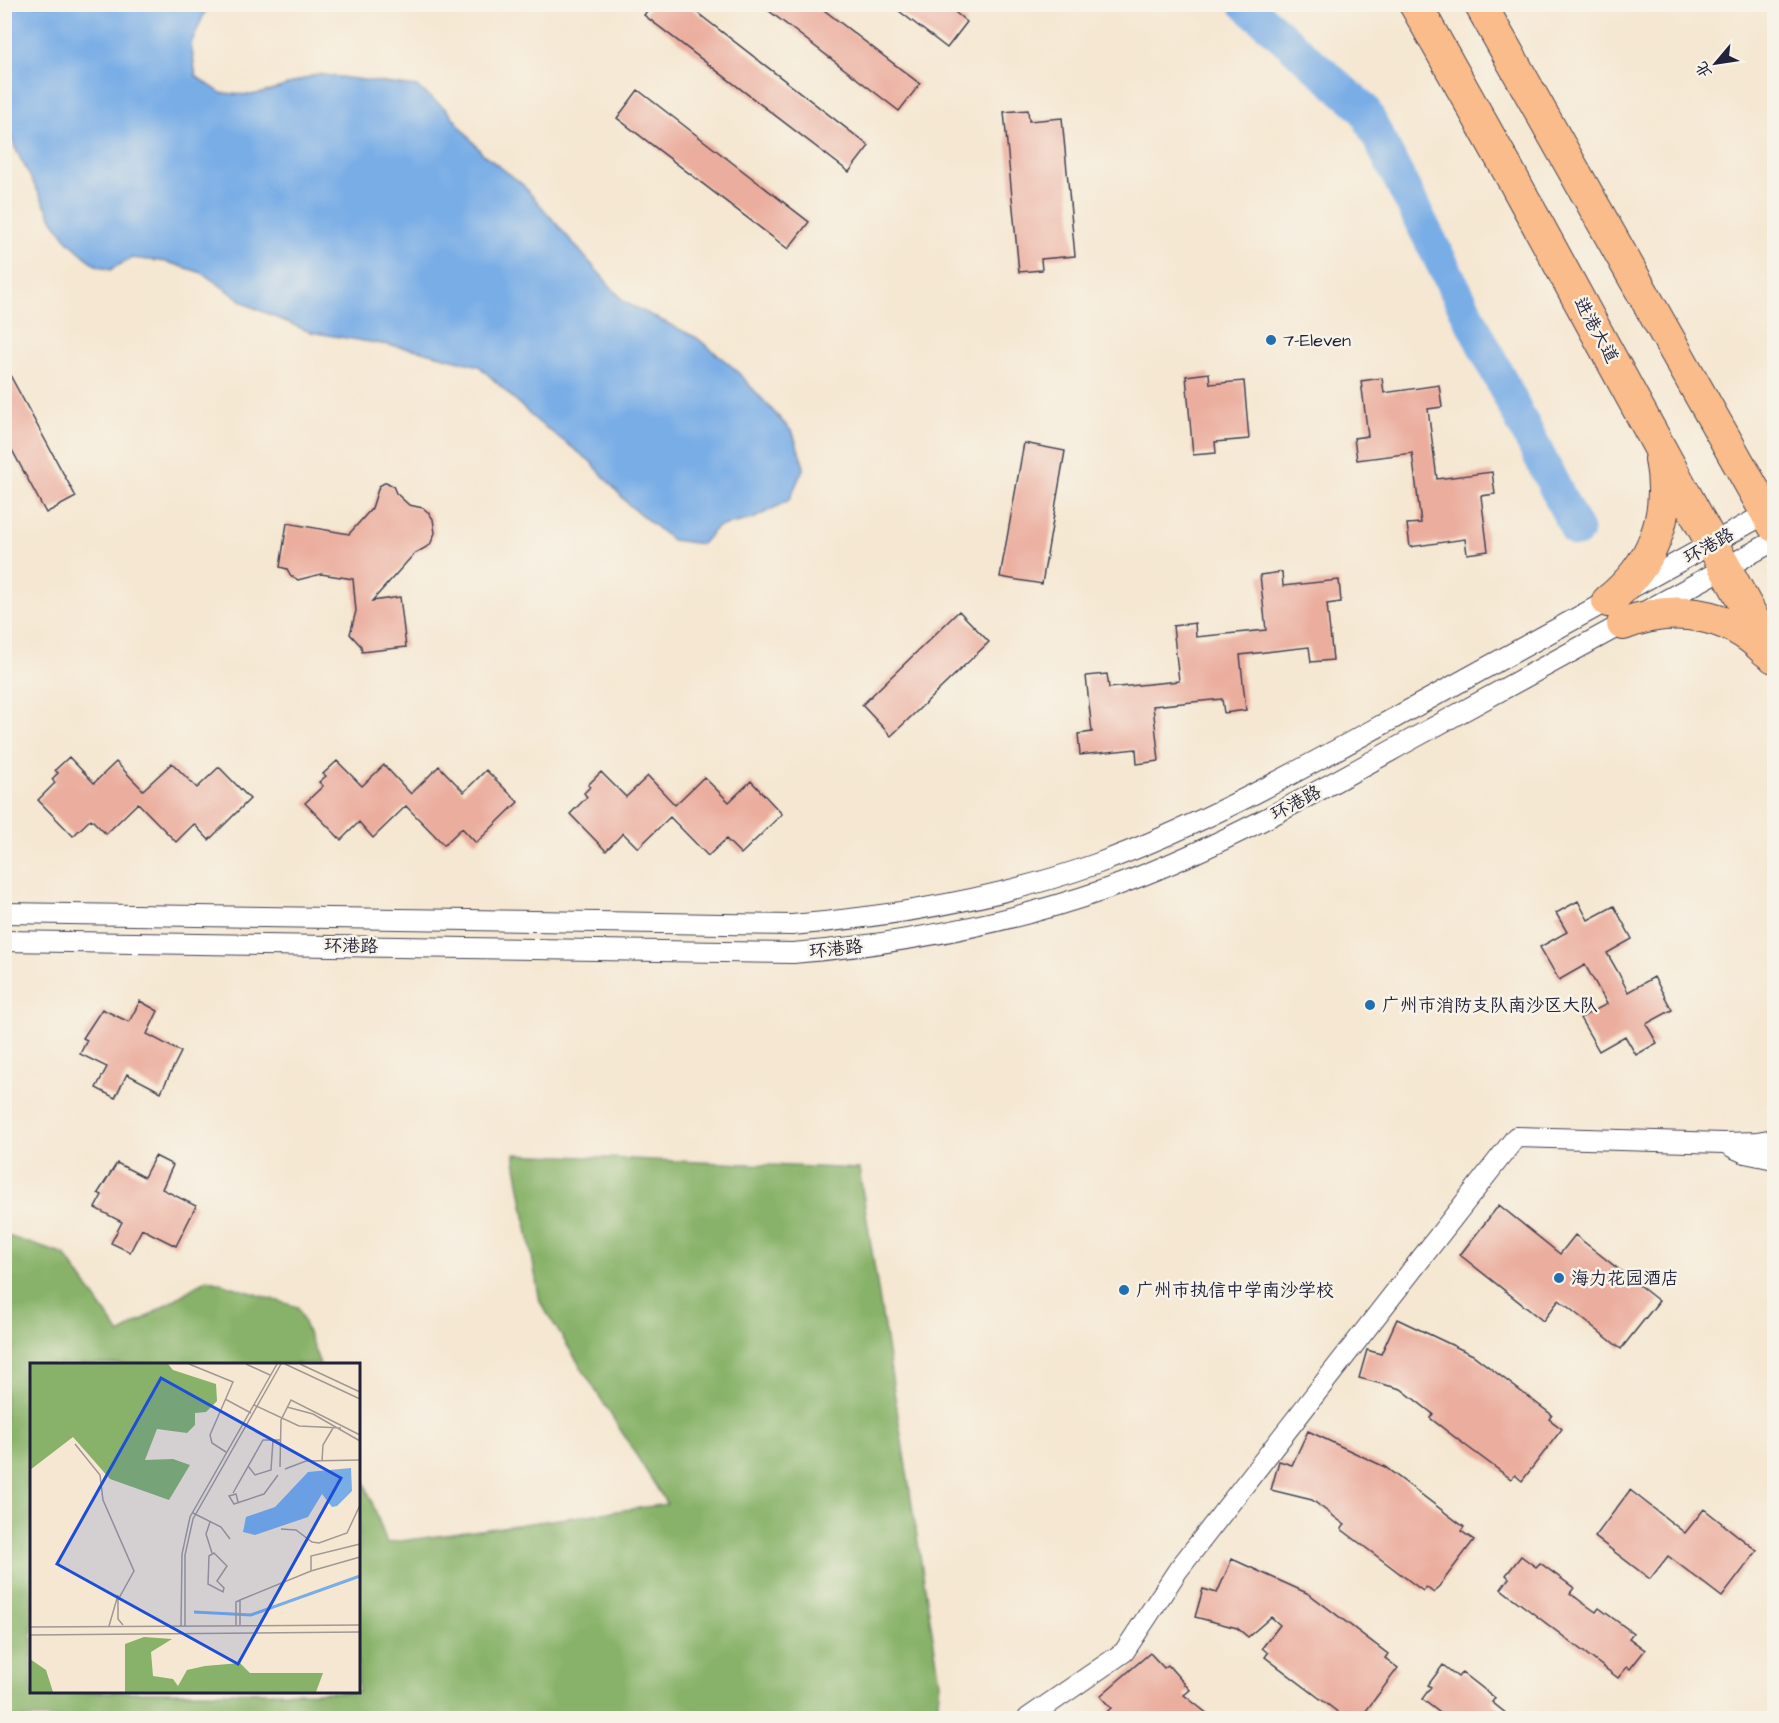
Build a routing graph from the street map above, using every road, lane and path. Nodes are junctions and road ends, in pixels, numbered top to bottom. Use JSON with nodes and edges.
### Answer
{"nodes":[{"id":1,"x":1415,"y":4,"type":"edge"},
{"id":2,"x":1480,"y":4,"type":"edge"},
{"id":3,"x":1649,"y":428,"type":"junction"},
{"id":4,"x":1772,"y":527,"type":"edge"},
{"id":5,"x":1719,"y":556,"type":"junction"},
{"id":6,"x":1604,"y":619,"type":"junction"},
{"id":7,"x":1774,"y":659,"type":"edge"},
{"id":8,"x":4,"y":914,"type":"edge"},
{"id":9,"x":4,"y":941,"type":"edge"},
{"id":10,"x":1774,"y":1139,"type":"edge"},
{"id":11,"x":1724,"y":1143,"type":"junction"},
{"id":12,"x":1774,"y":1159,"type":"edge"},
{"id":13,"x":1028,"y":1719,"type":"edge"}],
"edges":[{"from":1,"to":3,"type":"highway","name":"进港大道"},
{"from":2,"to":4,"type":"highway"},
{"from":3,"to":5,"type":"highway","name":"进港大道"},
{"from":3,"to":6,"type":"highway"},
{"from":4,"to":5,"type":"street","name":"环港路"},
{"from":4,"to":5,"type":"street","name":"环港路"},
{"from":5,"to":6,"type":"street","name":"环港路"},
{"from":5,"to":6,"type":"street","name":"环港路"},
{"from":5,"to":7,"type":"highway","name":"进港大道"},
{"from":6,"to":7,"type":"highway"},
{"from":6,"to":8,"type":"street","name":"环港路"},
{"from":6,"to":9,"type":"street","name":"环港路"},
{"from":10,"to":11,"type":"street"},
{"from":11,"to":12,"type":"street"},
{"from":11,"to":13,"type":"street"}]}
